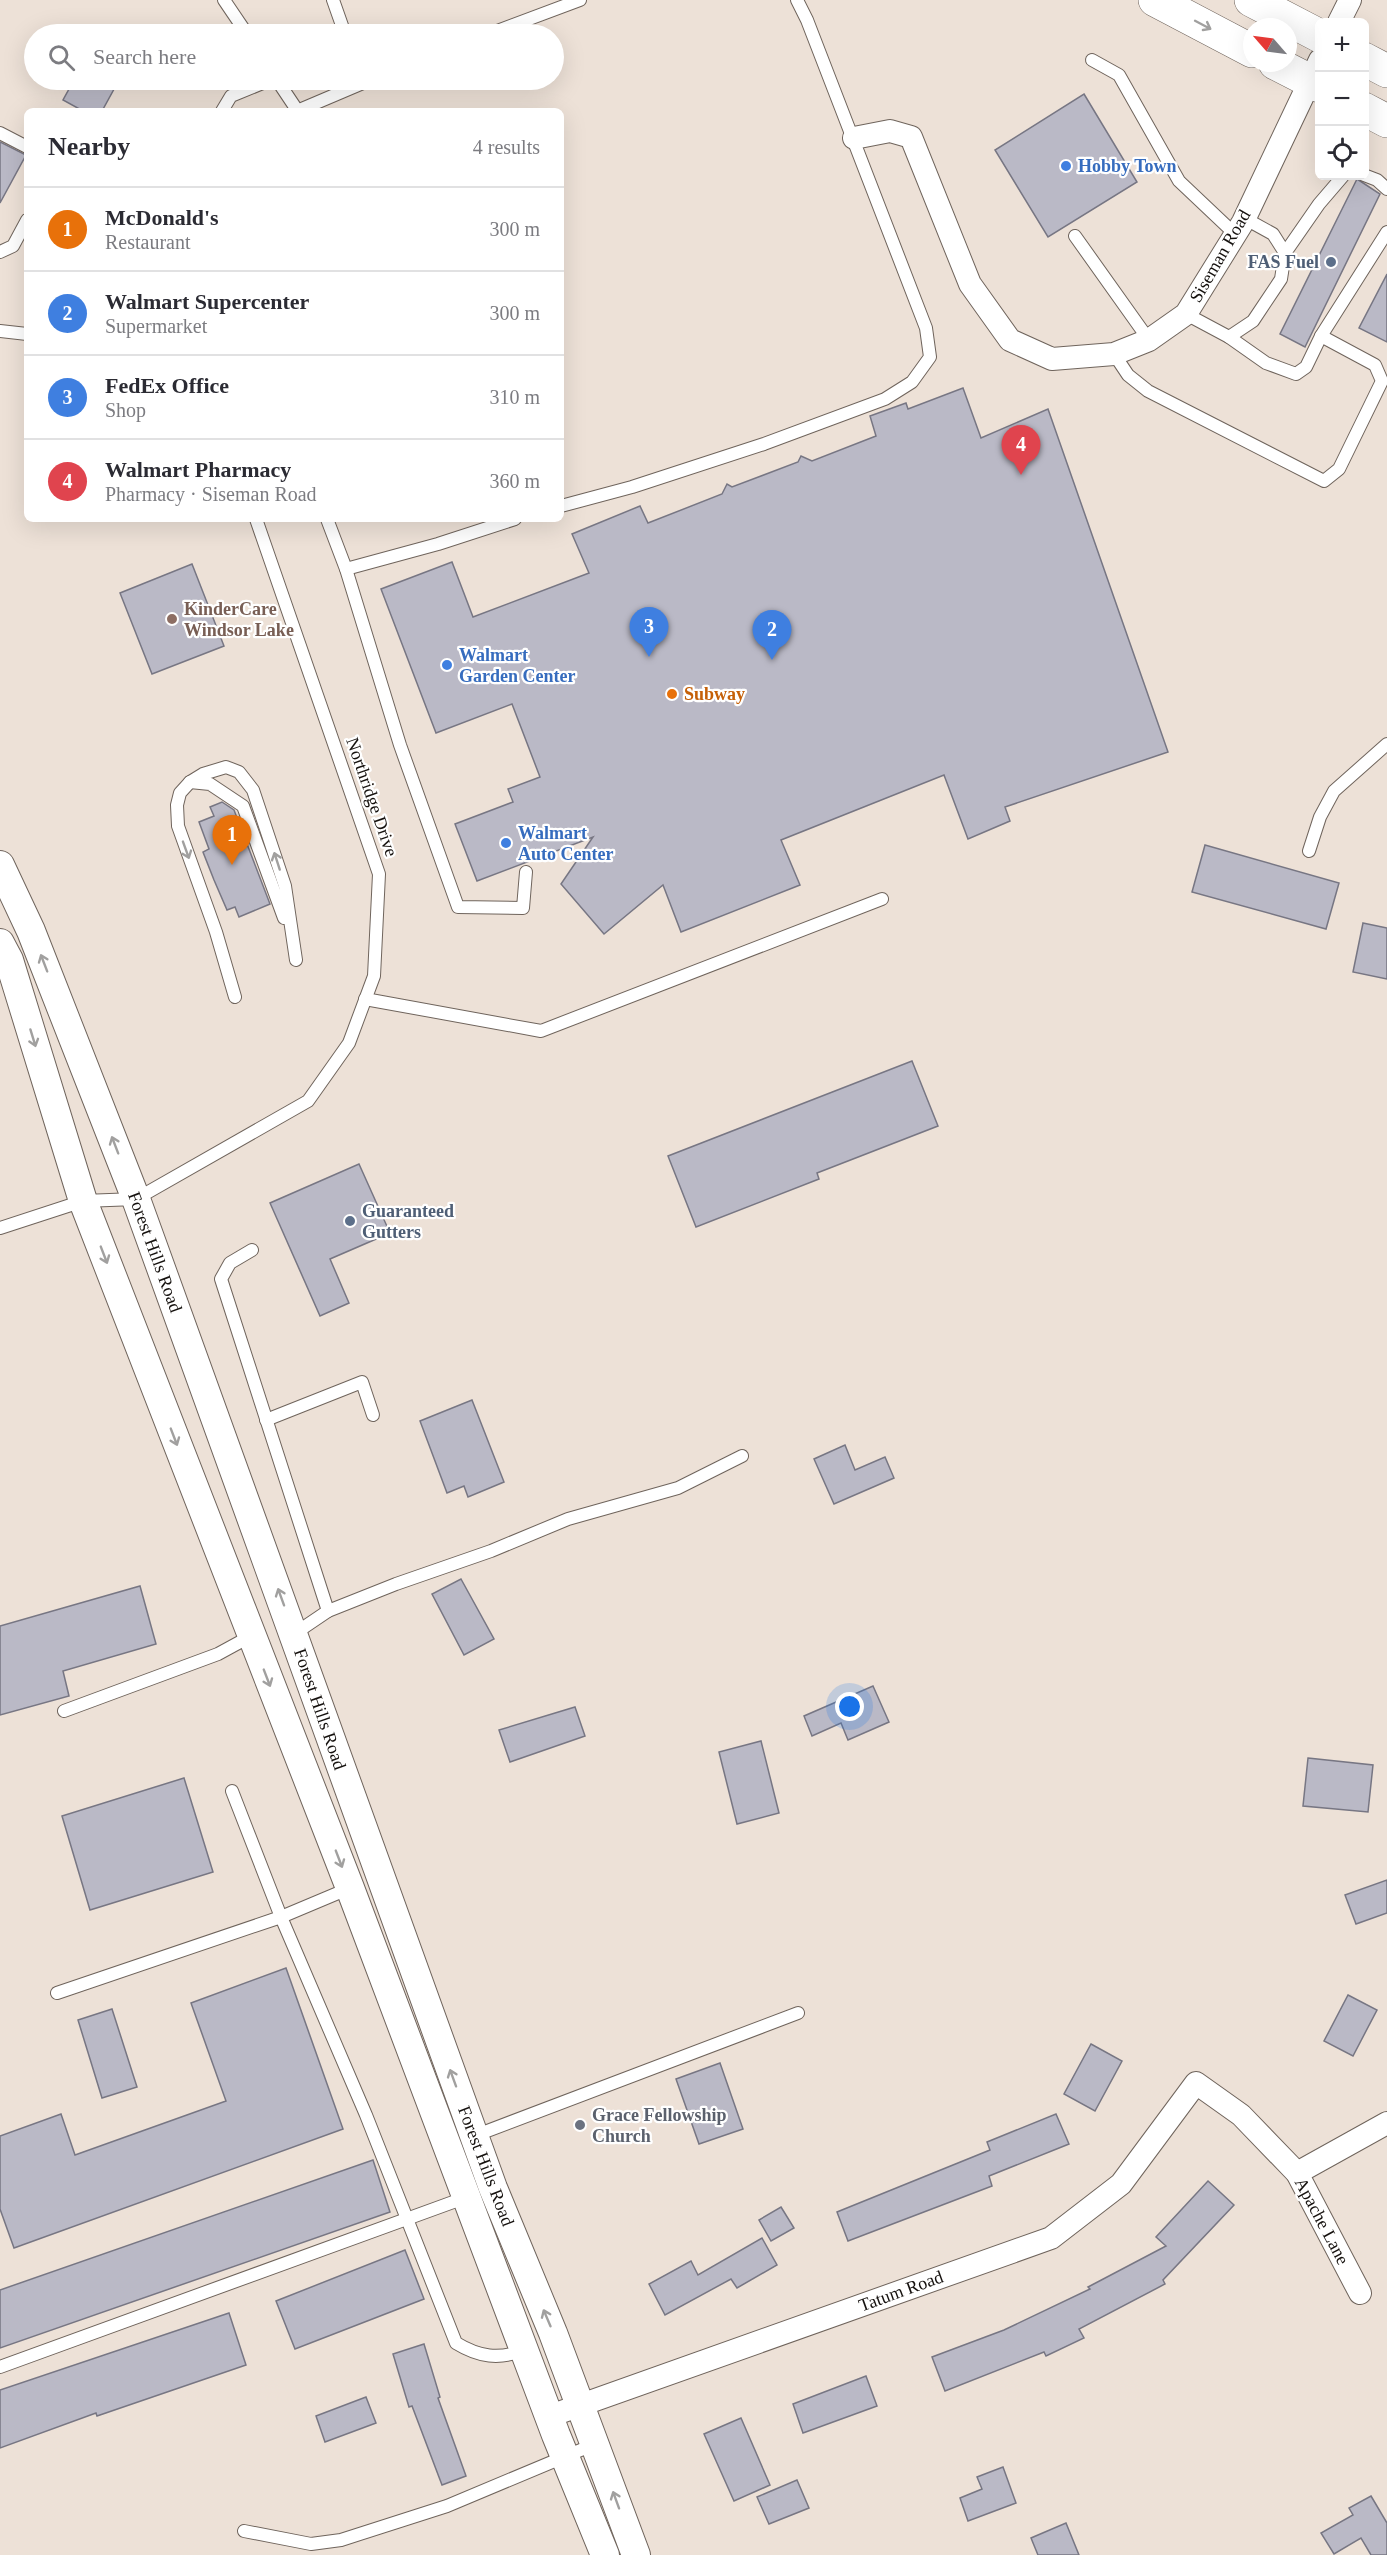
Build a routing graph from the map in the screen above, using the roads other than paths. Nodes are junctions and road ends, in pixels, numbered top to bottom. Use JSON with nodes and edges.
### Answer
{"nodes":[{"id":1,"x":224,"y":0,"type":"edge"},
{"id":2,"x":333,"y":0,"type":"edge"},
{"id":3,"x":580,"y":0,"type":"edge"},
{"id":4,"x":797,"y":0,"type":"edge"},
{"id":5,"x":1155,"y":0,"type":"edge"},
{"id":6,"x":1251,"y":0,"type":"edge"},
{"id":7,"x":1350,"y":0,"type":"edge"},
{"id":8,"x":1341,"y":18,"type":"edge"},
{"id":9,"x":240,"y":24,"type":"edge"},
{"id":10,"x":341,"y":24,"type":"edge"},
{"id":11,"x":516,"y":24,"type":"edge"},
{"id":12,"x":1315,"y":33,"type":"edge"},
{"id":13,"x":1243,"y":46,"type":"edge"},
{"id":14,"x":1092,"y":60,"type":"dead end"},
{"id":15,"x":1369,"y":61,"type":"edge"},
{"id":16,"x":1297,"y":70,"type":"edge"},
{"id":17,"x":1387,"y":71,"type":"edge"},
{"id":18,"x":1315,"y":76,"type":"edge"},
{"id":19,"x":1315,"y":78,"type":"edge"},
{"id":20,"x":246,"y":90,"type":"edge"},
{"id":21,"x":283,"y":90,"type":"edge"},
{"id":22,"x":343,"y":90,"type":"edge"},
{"id":23,"x":224,"y":108,"type":"edge"},
{"id":24,"x":295,"y":108,"type":"edge"},
{"id":25,"x":304,"y":108,"type":"edge"},
{"id":26,"x":1369,"y":111,"type":"edge"},
{"id":27,"x":1387,"y":121,"type":"edge"},
{"id":28,"x":0,"y":133,"type":"edge"},
{"id":29,"x":854,"y":138,"type":"junction"},
{"id":30,"x":24,"y":145,"type":"edge"},
{"id":31,"x":1369,"y":177,"type":"edge"},
{"id":32,"x":1339,"y":180,"type":"edge"},
{"id":33,"x":1387,"y":189,"type":"edge"},
{"id":34,"x":24,"y":226,"type":"edge"},
{"id":35,"x":1240,"y":226,"type":"junction"},
{"id":36,"x":1387,"y":232,"type":"edge"},
{"id":37,"x":1075,"y":236,"type":"dead end"},
{"id":38,"x":0,"y":252,"type":"edge"},
{"id":39,"x":1285,"y":253,"type":"junction"},
{"id":40,"x":1186,"y":314,"type":"junction"},
{"id":41,"x":0,"y":331,"type":"edge"},
{"id":42,"x":24,"y":334,"type":"edge"},
{"id":43,"x":1321,"y":336,"type":"junction"},
{"id":44,"x":1229,"y":337,"type":"junction"},
{"id":45,"x":1149,"y":340,"type":"junction"},
{"id":46,"x":1114,"y":354,"type":"junction"},
{"id":47,"x":564,"y":505,"type":"edge"},
{"id":48,"x":257,"y":522,"type":"edge"},
{"id":49,"x":328,"y":522,"type":"edge"},
{"id":50,"x":506,"y":522,"type":"edge"},
{"id":51,"x":346,"y":569,"type":"junction"},
{"id":52,"x":1387,"y":744,"type":"edge"},
{"id":53,"x":190,"y":782,"type":"junction"},
{"id":54,"x":1309,"y":851,"type":"dead end"},
{"id":55,"x":0,"y":865,"type":"edge"},
{"id":56,"x":526,"y":872,"type":"dead end"},
{"id":57,"x":882,"y":899,"type":"dead end"},
{"id":58,"x":0,"y":943,"type":"edge"},
{"id":59,"x":235,"y":997,"type":"dead end"},
{"id":60,"x":365,"y":999,"type":"junction"},
{"id":61,"x":136,"y":1199,"type":"junction"},
{"id":62,"x":83,"y":1201,"type":"junction"},
{"id":63,"x":0,"y":1228,"type":"edge"},
{"id":64,"x":252,"y":1250,"type":"dead end"},
{"id":65,"x":373,"y":1415,"type":"dead end"},
{"id":66,"x":266,"y":1420,"type":"junction"},
{"id":67,"x":742,"y":1456,"type":"dead end"},
{"id":68,"x":328,"y":1611,"type":"junction"},
{"id":69,"x":294,"y":1634,"type":"junction"},
{"id":70,"x":251,"y":1636,"type":"junction"},
{"id":71,"x":64,"y":1711,"type":"dead end"},
{"id":72,"x":232,"y":1791,"type":"dead end"},
{"id":73,"x":350,"y":1888,"type":"junction"},
{"id":74,"x":281,"y":1917,"type":"junction"},
{"id":75,"x":57,"y":1993,"type":"dead end"},
{"id":76,"x":798,"y":2013,"type":"dead end"},
{"id":77,"x":1196,"y":2083,"type":"joint"},
{"id":78,"x":1387,"y":2123,"type":"edge"},
{"id":79,"x":474,"y":2136,"type":"junction"},
{"id":80,"x":1297,"y":2173,"type":"junction"},
{"id":81,"x":468,"y":2196,"type":"junction"},
{"id":82,"x":408,"y":2220,"type":"junction"},
{"id":83,"x":1360,"y":2293,"type":"dead end"},
{"id":84,"x":525,"y":2349,"type":"junction"},
{"id":85,"x":0,"y":2367,"type":"edge"},
{"id":86,"x":579,"y":2406,"type":"junction"},
{"id":87,"x":550,"y":2416,"type":"junction"},
{"id":88,"x":595,"y":2444,"type":"junction"},
{"id":89,"x":566,"y":2456,"type":"junction"},
{"id":90,"x":244,"y":2530,"type":"dead end"},
{"id":91,"x":604,"y":2555,"type":"edge"},
{"id":92,"x":636,"y":2555,"type":"edge"}],
"edges":[{"from":1,"to":9,"type":"lane"},
{"from":2,"to":10,"type":"lane"},
{"from":3,"to":11,"type":"lane"},
{"from":4,"to":29,"type":"lane"},
{"from":5,"to":13,"type":"main road","one_way":true},
{"from":6,"to":12,"type":"main road"},
{"from":7,"to":8,"type":"street"},
{"from":14,"to":35,"type":"lane"},
{"from":15,"to":17,"type":"main road"},
{"from":16,"to":18,"type":"main road"},
{"from":19,"to":35,"type":"street","name":"Siseman Road"},
{"from":20,"to":23,"type":"lane"},
{"from":21,"to":24,"type":"lane"},
{"from":22,"to":25,"type":"lane"},
{"from":26,"to":27,"type":"main road"},
{"from":28,"to":30,"type":"lane"},
{"from":29,"to":46,"type":"street","name":"Siseman Road"},
{"from":29,"to":47,"type":"lane"},
{"from":31,"to":33,"type":"lane"},
{"from":32,"to":39,"type":"lane"},
{"from":34,"to":38,"type":"lane"},
{"from":35,"to":39,"type":"lane"},
{"from":35,"to":40,"type":"street","name":"Siseman Road"},
{"from":36,"to":43,"type":"lane"},
{"from":37,"to":45,"type":"lane"},
{"from":39,"to":44,"type":"lane"},
{"from":40,"to":44,"type":"lane"},
{"from":40,"to":45,"type":"street","name":"Siseman Road"},
{"from":41,"to":42,"type":"lane"},
{"from":43,"to":44,"type":"lane"},
{"from":43,"to":46,"type":"lane"},
{"from":45,"to":46,"type":"street","name":"Siseman Road"},
{"from":48,"to":60,"type":"lane","name":"Northridge Drive"},
{"from":49,"to":51,"type":"lane"},
{"from":50,"to":51,"type":"lane"},
{"from":51,"to":56,"type":"lane"},
{"from":52,"to":54,"type":"lane"},
{"from":53,"to":53,"type":"lane","one_way":true},
{"from":53,"to":59,"type":"lane","one_way":true},
{"from":61,"to":55,"type":"street","name":"Forest Hills Road","one_way":true},
{"from":57,"to":60,"type":"lane"},
{"from":58,"to":62,"type":"street","name":"Forest Hills Road","one_way":true},
{"from":60,"to":61,"type":"lane","name":"Northridge Drive"},
{"from":61,"to":62,"type":"lane"},
{"from":69,"to":61,"type":"street","name":"Forest Hills Road","one_way":true},
{"from":62,"to":63,"type":"lane"},
{"from":62,"to":70,"type":"street","name":"Forest Hills Road","one_way":true},
{"from":64,"to":66,"type":"lane"},
{"from":65,"to":66,"type":"lane"},
{"from":66,"to":68,"type":"lane"},
{"from":67,"to":68,"type":"lane"},
{"from":68,"to":69,"type":"lane"},
{"from":79,"to":69,"type":"street","name":"Forest Hills Road","one_way":true},
{"from":70,"to":71,"type":"lane"},
{"from":70,"to":73,"type":"street","name":"Forest Hills Road","one_way":true},
{"from":72,"to":74,"type":"lane"},
{"from":73,"to":74,"type":"lane"},
{"from":73,"to":81,"type":"street","name":"Forest Hills Road"},
{"from":74,"to":75,"type":"lane"},
{"from":74,"to":82,"type":"lane"},
{"from":76,"to":79,"type":"lane"},
{"from":77,"to":80,"type":"street","name":"Apache Lane"},
{"from":77,"to":86,"type":"street","name":"Tatum Road"},
{"from":78,"to":80,"type":"street"},
{"from":86,"to":79,"type":"street","name":"Forest Hills Road","one_way":true},
{"from":80,"to":83,"type":"street","name":"Apache Lane"},
{"from":81,"to":82,"type":"lane"},
{"from":81,"to":84,"type":"street","name":"Forest Hills Road"},
{"from":82,"to":84,"type":"lane"},
{"from":82,"to":85,"type":"lane"},
{"from":84,"to":87,"type":"street","name":"Forest Hills Road"},
{"from":86,"to":87,"type":"street","name":"Tatum Road"},
{"from":86,"to":88,"type":"street","name":"Forest Hills Road"},
{"from":87,"to":89,"type":"street","name":"Forest Hills Road"},
{"from":88,"to":89,"type":"lane"},
{"from":92,"to":88,"type":"street","name":"Forest Hills Road","one_way":true},
{"from":89,"to":90,"type":"lane"},
{"from":89,"to":91,"type":"street","name":"Forest Hills Road"}]}
